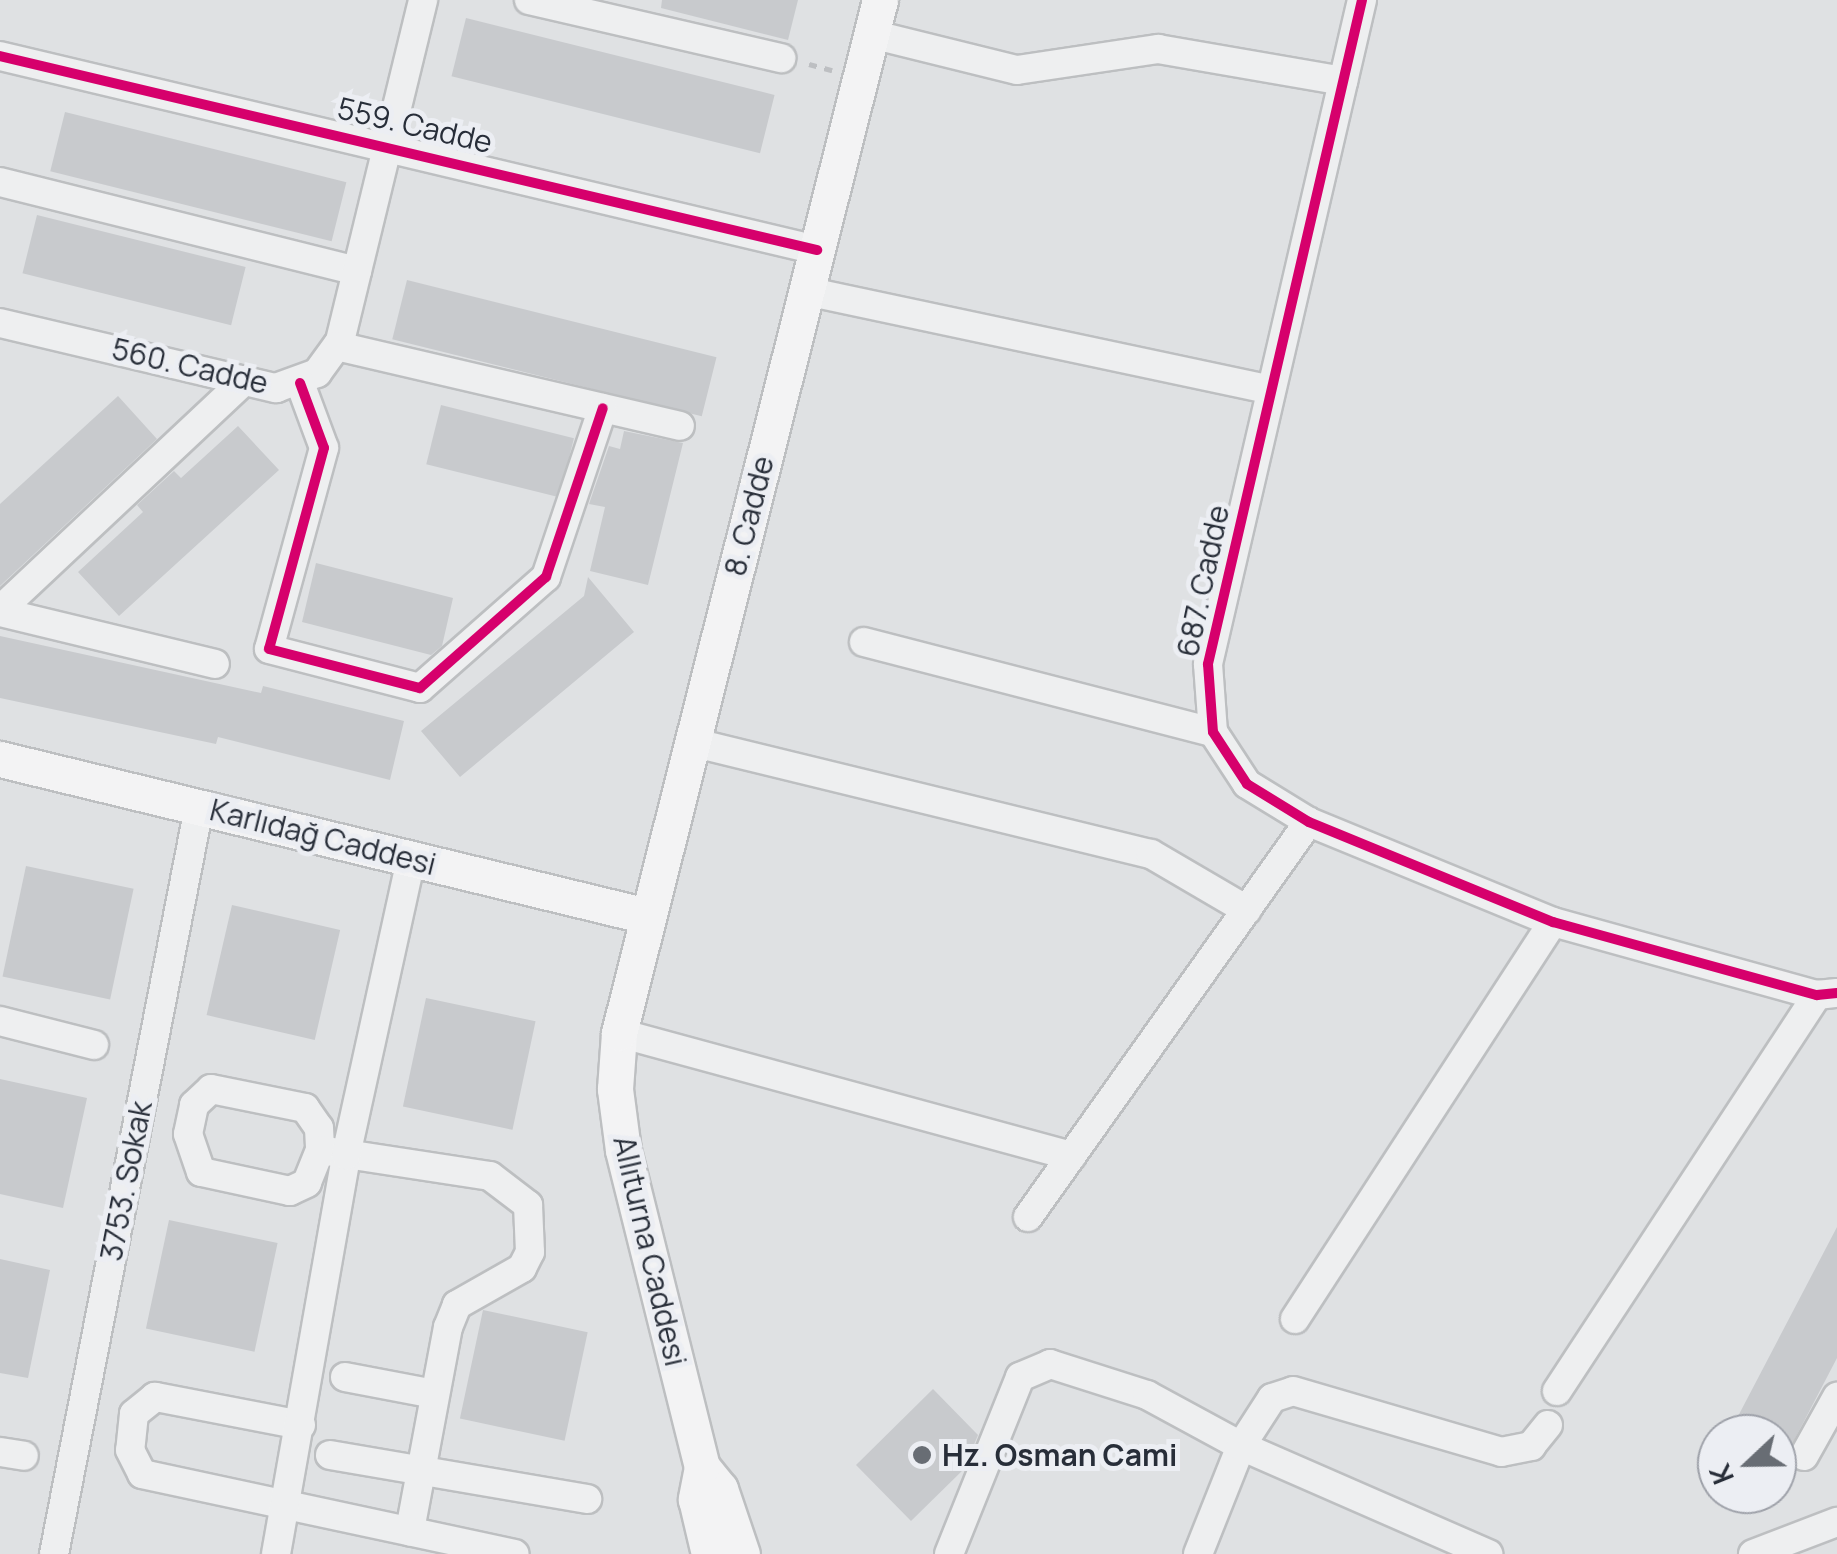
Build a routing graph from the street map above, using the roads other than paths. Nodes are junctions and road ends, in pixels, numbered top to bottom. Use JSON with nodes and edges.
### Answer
{"nodes":[{"id":1,"x":424,"y":0,"type":"edge"},
{"id":2,"x":530,"y":0,"type":"edge"},
{"id":3,"x":880,"y":0,"type":"edge"},
{"id":4,"x":1362,"y":0,"type":"edge"},
{"id":5,"x":871,"y":34,"type":"junction"},
{"id":6,"x":0,"y":56,"type":"edge"},
{"id":7,"x":781,"y":58,"type":"road end"},
{"id":8,"x":1344,"y":82,"type":"junction"},
{"id":9,"x":388,"y":143,"type":"junction"},
{"id":10,"x":0,"y":182,"type":"edge"},
{"id":11,"x":817,"y":250,"type":"junction"},
{"id":12,"x":356,"y":270,"type":"junction"},
{"id":13,"x":806,"y":291,"type":"junction"},
{"id":14,"x":0,"y":322,"type":"edge"},
{"id":15,"x":338,"y":346,"type":"junction"},
{"id":16,"x":244,"y":380,"type":"junction"},
{"id":17,"x":300,"y":383,"type":"junction"},
{"id":18,"x":1272,"y":390,"type":"junction"},
{"id":19,"x":604,"y":408,"type":"junction"},
{"id":20,"x":680,"y":426,"type":"dead end"},
{"id":21,"x":0,"y":611,"type":"edge"},
{"id":22,"x":864,"y":642,"type":"dead end"},
{"id":23,"x":215,"y":664,"type":"dead end"},
{"id":24,"x":1213,"y":732,"type":"junction"},
{"id":25,"x":692,"y":742,"type":"junction"},
{"id":26,"x":0,"y":760,"type":"edge"},
{"id":27,"x":199,"y":807,"type":"junction"},
{"id":28,"x":1310,"y":822,"type":"junction"},
{"id":29,"x":411,"y":858,"type":"junction"},
{"id":30,"x":1247,"y":910,"type":"junction"},
{"id":31,"x":647,"y":916,"type":"junction"},
{"id":32,"x":1553,"y":922,"type":"junction"},
{"id":33,"x":1827,"y":994,"type":"edge"},
{"id":34,"x":0,"y":1021,"type":"edge"},
{"id":35,"x":620,"y":1032,"type":"junction"},
{"id":36,"x":94,"y":1046,"type":"dead end"},
{"id":37,"x":333,"y":1153,"type":"junction"},
{"id":38,"x":1072,"y":1156,"type":"junction"},
{"id":39,"x":1028,"y":1217,"type":"dead end"},
{"id":40,"x":1294,"y":1319,"type":"dead end"},
{"id":41,"x":345,"y":1378,"type":"dead end"},
{"id":42,"x":1556,"y":1391,"type":"dead end"},
{"id":43,"x":434,"y":1394,"type":"junction"},
{"id":44,"x":1837,"y":1398,"type":"edge"},
{"id":45,"x":301,"y":1425,"type":"junction"},
{"id":46,"x":1548,"y":1425,"type":"dead end"},
{"id":47,"x":1241,"y":1446,"type":"junction"},
{"id":48,"x":330,"y":1455,"type":"dead end"},
{"id":49,"x":1804,"y":1456,"type":"dead end"},
{"id":50,"x":702,"y":1467,"type":"junction"},
{"id":51,"x":422,"y":1470,"type":"junction"},
{"id":52,"x":587,"y":1500,"type":"dead end"},
{"id":53,"x":286,"y":1507,"type":"junction"},
{"id":54,"x":1837,"y":1522,"type":"edge"},
{"id":55,"x":410,"y":1531,"type":"junction"},
{"id":56,"x":1469,"y":1550,"type":"edge"},
{"id":57,"x":54,"y":1554,"type":"edge"},
{"id":58,"x":276,"y":1554,"type":"edge"},
{"id":59,"x":512,"y":1554,"type":"edge"},
{"id":60,"x":709,"y":1554,"type":"edge"},
{"id":61,"x":742,"y":1554,"type":"edge"},
{"id":62,"x":949,"y":1554,"type":"edge"},
{"id":63,"x":1198,"y":1554,"type":"edge"},
{"id":64,"x":1753,"y":1554,"type":"edge"}],
"edges":[{"from":1,"to":9,"type":"street"},
{"from":2,"to":7,"type":"street"},
{"from":3,"to":5,"type":"main road","name":"8. Cadde"},
{"from":4,"to":8,"type":"street","name":"687. Cadde"},
{"from":5,"to":8,"type":"street"},
{"from":5,"to":11,"type":"main road","name":"8. Cadde"},
{"from":6,"to":9,"type":"street","name":"559. Cadde"},
{"from":8,"to":18,"type":"street","name":"687. Cadde"},
{"from":9,"to":11,"type":"street","name":"559. Cadde"},
{"from":9,"to":12,"type":"street"},
{"from":10,"to":12,"type":"street"},
{"from":11,"to":13,"type":"main road","name":"8. Cadde"},
{"from":12,"to":15,"type":"street"},
{"from":13,"to":18,"type":"street"},
{"from":13,"to":25,"type":"main road","name":"8. Cadde"},
{"from":14,"to":16,"type":"street","name":"560. Cadde"},
{"from":15,"to":17,"type":"street","name":"560. Cadde"},
{"from":15,"to":19,"type":"street"},
{"from":16,"to":17,"type":"street","name":"560. Cadde"},
{"from":16,"to":21,"type":"street"},
{"from":17,"to":19,"type":"street"},
{"from":18,"to":24,"type":"street","name":"687. Cadde"},
{"from":19,"to":20,"type":"street"},
{"from":21,"to":23,"type":"street"},
{"from":22,"to":24,"type":"street"},
{"from":24,"to":28,"type":"street","name":"687. Cadde"},
{"from":25,"to":30,"type":"street"},
{"from":25,"to":31,"type":"main road","name":"8. Cadde"},
{"from":26,"to":27,"type":"main road","name":"Karlıdağ Caddesi"},
{"from":27,"to":29,"type":"main road","name":"Karlıdağ Caddesi"},
{"from":27,"to":57,"type":"street","name":"3753. Sokak"},
{"from":28,"to":30,"type":"street"},
{"from":28,"to":32,"type":"street","name":"687. Cadde"},
{"from":29,"to":31,"type":"main road","name":"Karlıdağ Caddesi"},
{"from":29,"to":37,"type":"street"},
{"from":30,"to":38,"type":"street"},
{"from":31,"to":35,"type":"main road","name":"8. Cadde"},
{"from":32,"to":33,"type":"street","name":"687. Cadde"},
{"from":32,"to":40,"type":"street"},
{"from":33,"to":42,"type":"street"},
{"from":34,"to":36,"type":"street"},
{"from":35,"to":38,"type":"street"},
{"from":35,"to":50,"type":"main road","name":"Allıturna Caddesi"},
{"from":37,"to":37,"type":"street"},
{"from":37,"to":43,"type":"street"},
{"from":37,"to":45,"type":"street"},
{"from":38,"to":39,"type":"street"},
{"from":41,"to":43,"type":"street"},
{"from":43,"to":51,"type":"street"},
{"from":44,"to":49,"type":"street"},
{"from":45,"to":53,"type":"street"},
{"from":45,"to":53,"type":"street"},
{"from":46,"to":47,"type":"street"},
{"from":47,"to":56,"type":"street"},
{"from":47,"to":62,"type":"street"},
{"from":47,"to":63,"type":"street"},
{"from":48,"to":51,"type":"street"},
{"from":50,"to":60,"type":"main road","name":"Allıturna Caddesi"},
{"from":50,"to":61,"type":"main road","name":"Allıturna Caddesi"},
{"from":51,"to":52,"type":"street"},
{"from":51,"to":55,"type":"street"},
{"from":53,"to":55,"type":"street"},
{"from":53,"to":58,"type":"street"},
{"from":54,"to":64,"type":"street"},
{"from":55,"to":59,"type":"street"}]}
